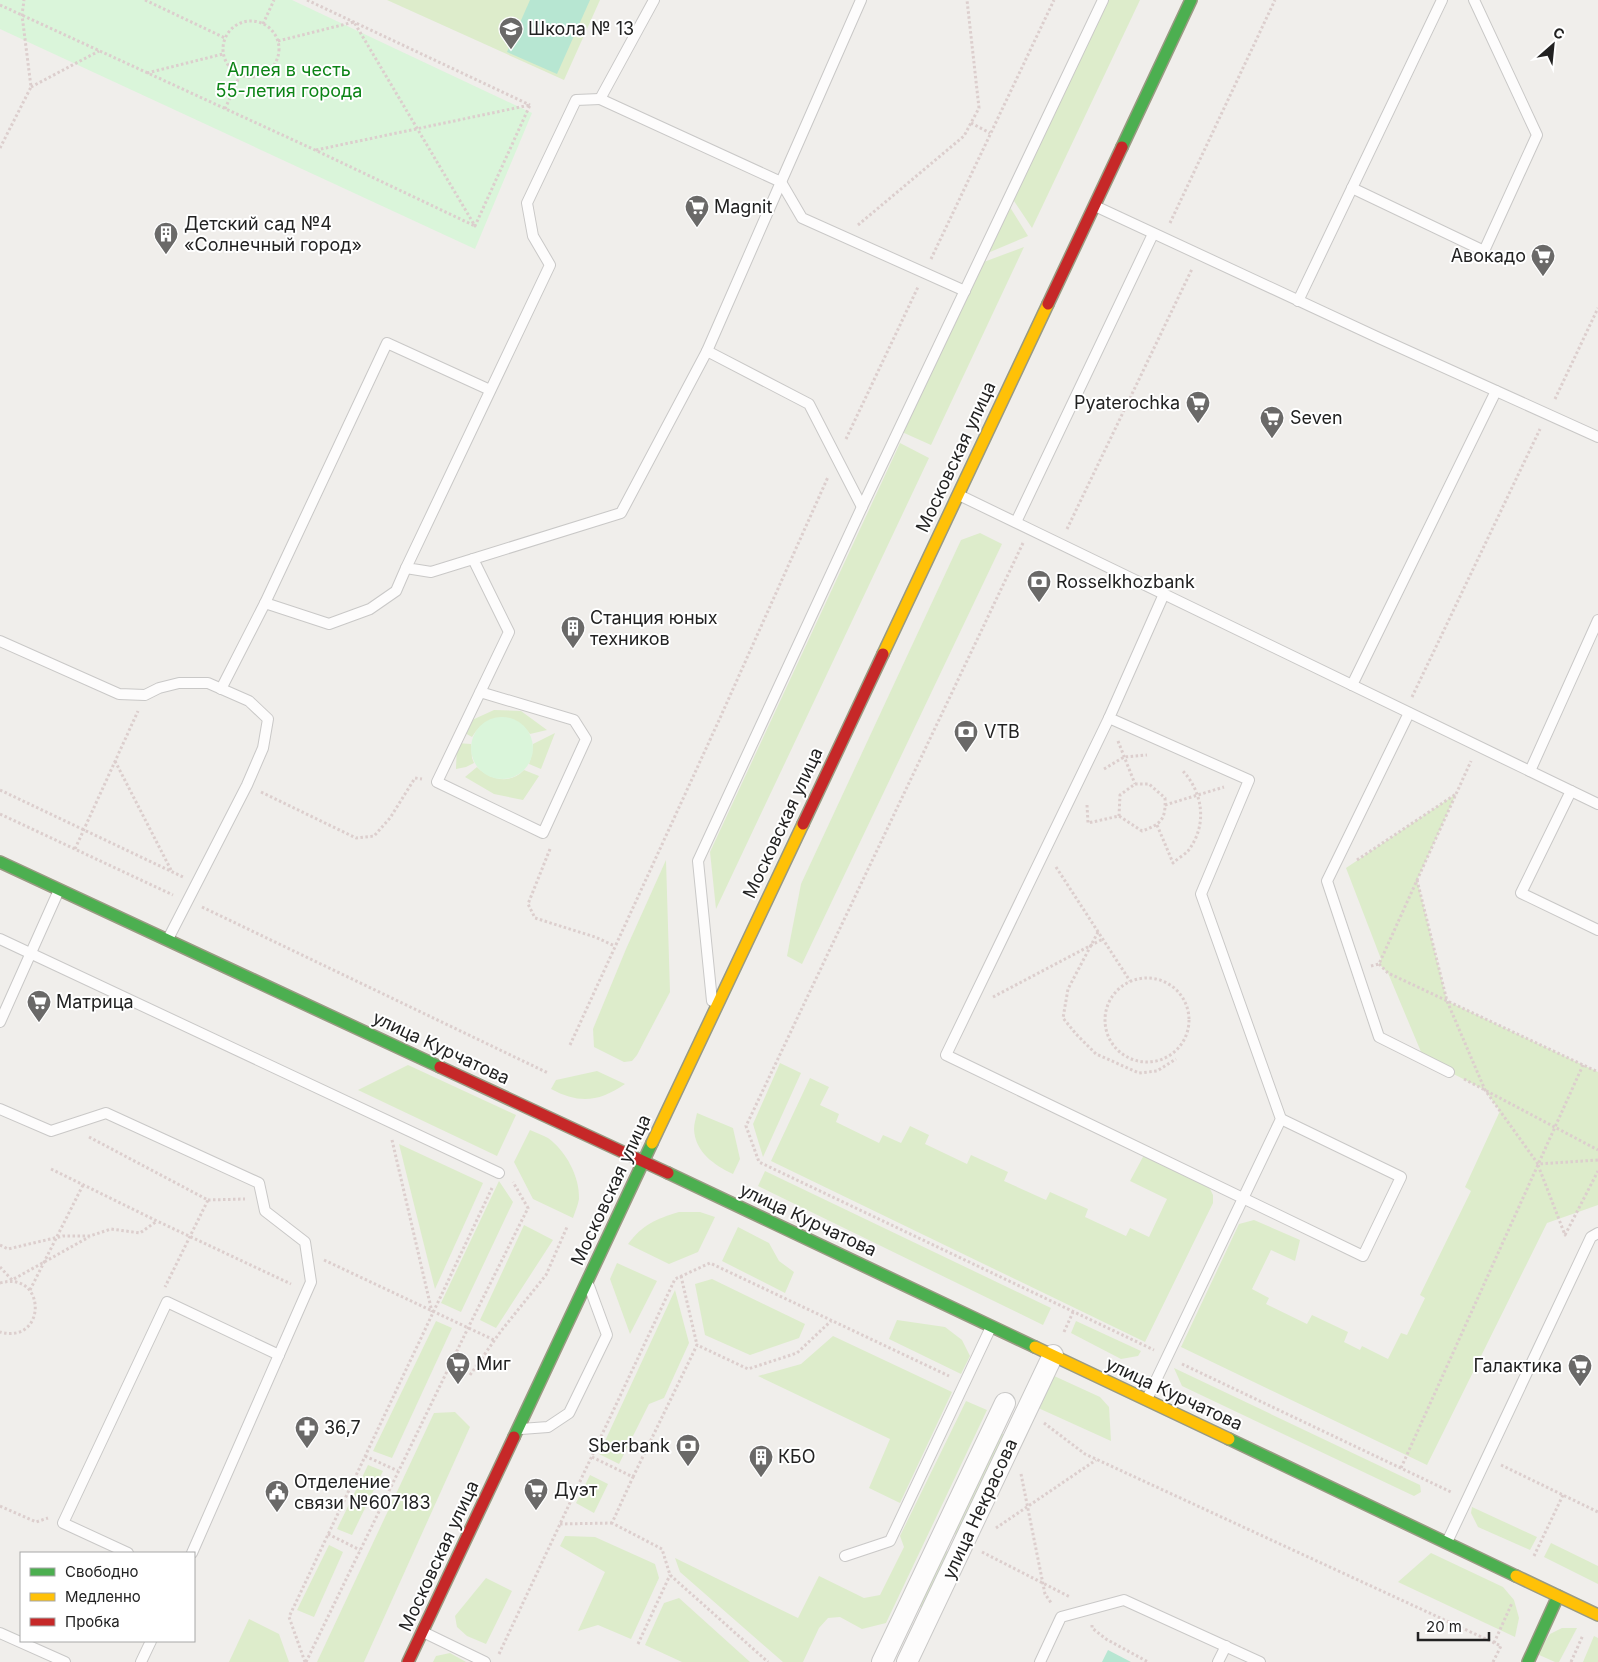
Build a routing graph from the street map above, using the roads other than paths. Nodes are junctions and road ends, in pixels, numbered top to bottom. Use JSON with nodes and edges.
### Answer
{"nodes":[{"id":1,"x":654,"y":0,"type":"edge"},
{"id":2,"x":861,"y":0,"type":"edge"},
{"id":3,"x":1103,"y":0,"type":"edge"},
{"id":4,"x":1191,"y":0,"type":"edge"},
{"id":5,"x":1442,"y":0,"type":"edge"},
{"id":6,"x":1474,"y":0,"type":"edge"},
{"id":7,"x":600,"y":98,"type":"junction"},
{"id":8,"x":782,"y":182,"type":"junction"},
{"id":9,"x":1352,"y":188,"type":"junction"},
{"id":10,"x":1094,"y":206,"type":"junction"},
{"id":11,"x":1158,"y":236,"type":"junction"},
{"id":12,"x":965,"y":291,"type":"junction"},
{"id":13,"x":1298,"y":301,"type":"junction"},
{"id":14,"x":707,"y":350,"type":"junction"},
{"id":15,"x":490,"y":390,"type":"junction"},
{"id":16,"x":1496,"y":391,"type":"junction"},
{"id":17,"x":1598,"y":437,"type":"edge"},
{"id":18,"x":958,"y":494,"type":"junction"},
{"id":19,"x":862,"y":507,"type":"junction"},
{"id":20,"x":1016,"y":522,"type":"junction"},
{"id":21,"x":473,"y":559,"type":"junction"},
{"id":22,"x":406,"y":568,"type":"junction"},
{"id":23,"x":1164,"y":594,"type":"junction"},
{"id":24,"x":265,"y":603,"type":"junction"},
{"id":25,"x":1598,"y":620,"type":"edge"},
{"id":26,"x":0,"y":641,"type":"edge"},
{"id":27,"x":1352,"y":685,"type":"junction"},
{"id":28,"x":221,"y":689,"type":"junction"},
{"id":29,"x":480,"y":692,"type":"junction"},
{"id":30,"x":1407,"y":712,"type":"junction"},
{"id":31,"x":1109,"y":718,"type":"junction"},
{"id":32,"x":1530,"y":771,"type":"junction"},
{"id":33,"x":1571,"y":791,"type":"junction"},
{"id":34,"x":1598,"y":804,"type":"edge"},
{"id":35,"x":0,"y":862,"type":"edge"},
{"id":36,"x":60,"y":890,"type":"junction"},
{"id":37,"x":1598,"y":930,"type":"edge"},
{"id":38,"x":0,"y":939,"type":"edge"},
{"id":39,"x":167,"y":940,"type":"junction"},
{"id":40,"x":31,"y":954,"type":"junction"},
{"id":41,"x":713,"y":1012,"type":"junction"},
{"id":42,"x":0,"y":1022,"type":"edge"},
{"id":43,"x":1449,"y":1072,"type":"road end"},
{"id":44,"x":0,"y":1109,"type":"edge"},
{"id":45,"x":1281,"y":1119,"type":"junction"},
{"id":46,"x":643,"y":1161,"type":"junction"},
{"id":47,"x":499,"y":1173,"type":"road end"},
{"id":48,"x":1244,"y":1198,"type":"junction"},
{"id":49,"x":1598,"y":1233,"type":"edge"},
{"id":50,"x":587,"y":1282,"type":"junction"},
{"id":51,"x":991,"y":1326,"type":"junction"},
{"id":52,"x":279,"y":1355,"type":"junction"},
{"id":53,"x":1053,"y":1355,"type":"junction"},
{"id":54,"x":1147,"y":1400,"type":"junction"},
{"id":55,"x":1005,"y":1403,"type":"dead end"},
{"id":56,"x":518,"y":1430,"type":"junction"},
{"id":57,"x":1447,"y":1543,"type":"junction"},
{"id":58,"x":126,"y":1552,"type":"edge"},
{"id":59,"x":192,"y":1552,"type":"edge"},
{"id":60,"x":845,"y":1556,"type":"dead end"},
{"id":61,"x":1558,"y":1596,"type":"junction"},
{"id":62,"x":1598,"y":1615,"type":"edge"},
{"id":63,"x":422,"y":1632,"type":"junction"},
{"id":64,"x":0,"y":1633,"type":"edge"},
{"id":65,"x":151,"y":1642,"type":"edge"},
{"id":66,"x":1226,"y":1646,"type":"junction"},
{"id":67,"x":64,"y":1662,"type":"edge"},
{"id":68,"x":141,"y":1662,"type":"edge"},
{"id":69,"x":408,"y":1662,"type":"edge"},
{"id":70,"x":485,"y":1662,"type":"edge"},
{"id":71,"x":882,"y":1662,"type":"edge"},
{"id":72,"x":907,"y":1662,"type":"edge"},
{"id":73,"x":1040,"y":1662,"type":"edge"},
{"id":74,"x":1218,"y":1662,"type":"edge"},
{"id":75,"x":1260,"y":1662,"type":"edge"},
{"id":76,"x":1528,"y":1662,"type":"edge"}],
"edges":[{"from":1,"to":7,"type":"lane"},
{"from":2,"to":8,"type":"lane"},
{"from":3,"to":12,"type":"lane"},
{"from":4,"to":10,"type":"street","name":"Московская улица"},
{"from":5,"to":9,"type":"lane"},
{"from":6,"to":9,"type":"lane"},
{"from":7,"to":8,"type":"lane"},
{"from":7,"to":15,"type":"lane"},
{"from":8,"to":12,"type":"lane"},
{"from":8,"to":14,"type":"lane"},
{"from":9,"to":13,"type":"lane"},
{"from":10,"to":11,"type":"lane"},
{"from":10,"to":18,"type":"street","name":"Московская улица"},
{"from":11,"to":13,"type":"lane"},
{"from":11,"to":20,"type":"lane"},
{"from":12,"to":19,"type":"lane"},
{"from":13,"to":16,"type":"lane"},
{"from":14,"to":19,"type":"lane"},
{"from":14,"to":21,"type":"lane"},
{"from":15,"to":22,"type":"lane"},
{"from":15,"to":24,"type":"lane"},
{"from":16,"to":17,"type":"lane"},
{"from":16,"to":27,"type":"lane"},
{"from":18,"to":20,"type":"lane"},
{"from":18,"to":41,"type":"street","name":"Московская улица"},
{"from":19,"to":41,"type":"lane"},
{"from":20,"to":23,"type":"lane"},
{"from":21,"to":22,"type":"lane"},
{"from":21,"to":29,"type":"lane"},
{"from":22,"to":24,"type":"lane"},
{"from":23,"to":27,"type":"lane"},
{"from":23,"to":31,"type":"lane"},
{"from":24,"to":28,"type":"lane"},
{"from":25,"to":32,"type":"lane"},
{"from":26,"to":28,"type":"lane"},
{"from":27,"to":30,"type":"lane"},
{"from":28,"to":39,"type":"lane"},
{"from":29,"to":29,"type":"lane"},
{"from":30,"to":32,"type":"lane"},
{"from":30,"to":43,"type":"lane"},
{"from":31,"to":45,"type":"lane"},
{"from":31,"to":48,"type":"lane"},
{"from":32,"to":33,"type":"lane"},
{"from":33,"to":34,"type":"lane"},
{"from":33,"to":37,"type":"lane"},
{"from":35,"to":36,"type":"street","name":"улица Курчатова"},
{"from":36,"to":39,"type":"street","name":"улица Курчатова"},
{"from":36,"to":40,"type":"lane"},
{"from":38,"to":40,"type":"lane"},
{"from":39,"to":46,"type":"street","name":"улица Курчатова"},
{"from":40,"to":42,"type":"lane"},
{"from":40,"to":47,"type":"lane"},
{"from":41,"to":46,"type":"street","name":"Московская улица"},
{"from":44,"to":52,"type":"lane"},
{"from":45,"to":48,"type":"lane"},
{"from":45,"to":48,"type":"lane"},
{"from":46,"to":50,"type":"street","name":"Московская улица"},
{"from":46,"to":51,"type":"street","name":"улица Курчатова"},
{"from":48,"to":54,"type":"lane"},
{"from":49,"to":57,"type":"lane"},
{"from":50,"to":56,"type":"street","name":"Московская улица"},
{"from":50,"to":56,"type":"lane"},
{"from":51,"to":53,"type":"street","name":"улица Курчатова"},
{"from":51,"to":60,"type":"lane"},
{"from":52,"to":58,"type":"lane"},
{"from":52,"to":59,"type":"lane"},
{"from":53,"to":54,"type":"street","name":"улица Курчатова"},
{"from":53,"to":72,"type":"street","name":"улица Некрасова"},
{"from":54,"to":57,"type":"street","name":"улица Курчатова"},
{"from":55,"to":71,"type":"street","name":"улица Некрасова"},
{"from":56,"to":63,"type":"street","name":"Московская улица"},
{"from":57,"to":61,"type":"street","name":"улица Курчатова"},
{"from":61,"to":62,"type":"street","name":"улица Курчатова"},
{"from":61,"to":76,"type":"street"},
{"from":63,"to":69,"type":"street","name":"Московская улица"},
{"from":63,"to":70,"type":"lane"},
{"from":64,"to":67,"type":"lane"},
{"from":65,"to":68,"type":"lane"},
{"from":66,"to":73,"type":"lane"},
{"from":66,"to":74,"type":"lane"},
{"from":66,"to":75,"type":"lane"}]}
